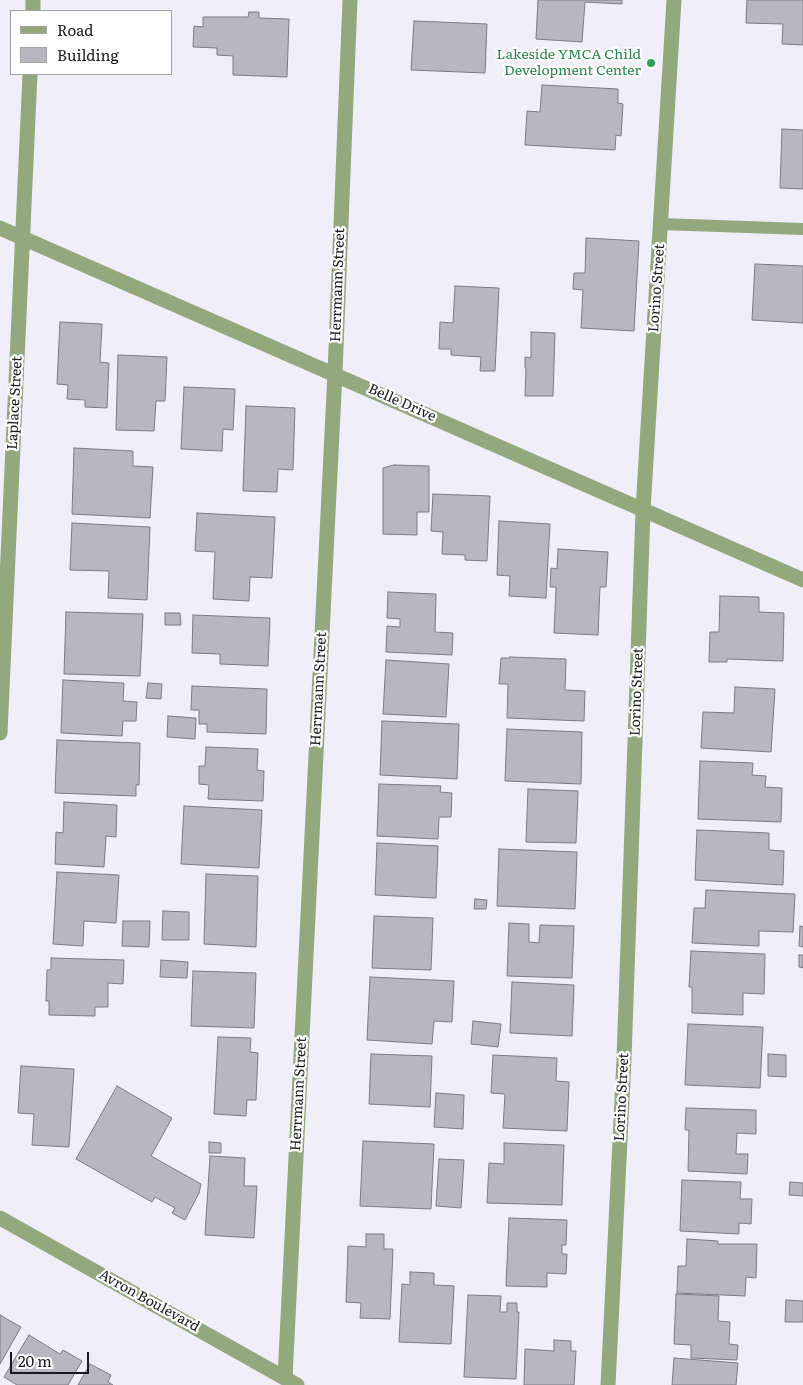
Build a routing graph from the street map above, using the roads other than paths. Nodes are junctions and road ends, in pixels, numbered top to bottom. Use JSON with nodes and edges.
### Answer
{"nodes":[{"id":1,"x":350,"y":0,"type":"edge"},
{"id":2,"x":674,"y":0,"type":"edge"},
{"id":3,"x":30,"y":75,"type":"edge"},
{"id":4,"x":661,"y":224,"type":"junction"},
{"id":5,"x":0,"y":228,"type":"edge"},
{"id":6,"x":803,"y":230,"type":"edge"},
{"id":7,"x":23,"y":238,"type":"junction"},
{"id":8,"x":335,"y":373,"type":"junction"},
{"id":9,"x":643,"y":510,"type":"junction"},
{"id":10,"x":803,"y":580,"type":"edge"},
{"id":11,"x":0,"y":733,"type":"edge"},
{"id":12,"x":0,"y":1218,"type":"edge"},
{"id":13,"x":291,"y":1382,"type":"edge"},
{"id":14,"x":608,"y":1385,"type":"edge"}],
"edges":[{"from":1,"to":8,"type":"street","name":"Herrmann Street"},
{"from":2,"to":4,"type":"street","name":"Lorino Street"},
{"from":3,"to":7,"type":"street","name":"Laplace Street"},
{"from":4,"to":6,"type":"lane"},
{"from":4,"to":9,"type":"street","name":"Lorino Street"},
{"from":5,"to":7,"type":"street","name":"Belle Drive"},
{"from":7,"to":8,"type":"street","name":"Belle Drive"},
{"from":7,"to":11,"type":"street","name":"Laplace Street"},
{"from":8,"to":9,"type":"street","name":"Belle Drive"},
{"from":8,"to":13,"type":"street","name":"Herrmann Street"},
{"from":9,"to":10,"type":"street","name":"Belle Drive"},
{"from":9,"to":14,"type":"street","name":"Lorino Street"},
{"from":12,"to":13,"type":"street","name":"Avron Boulevard"}]}
